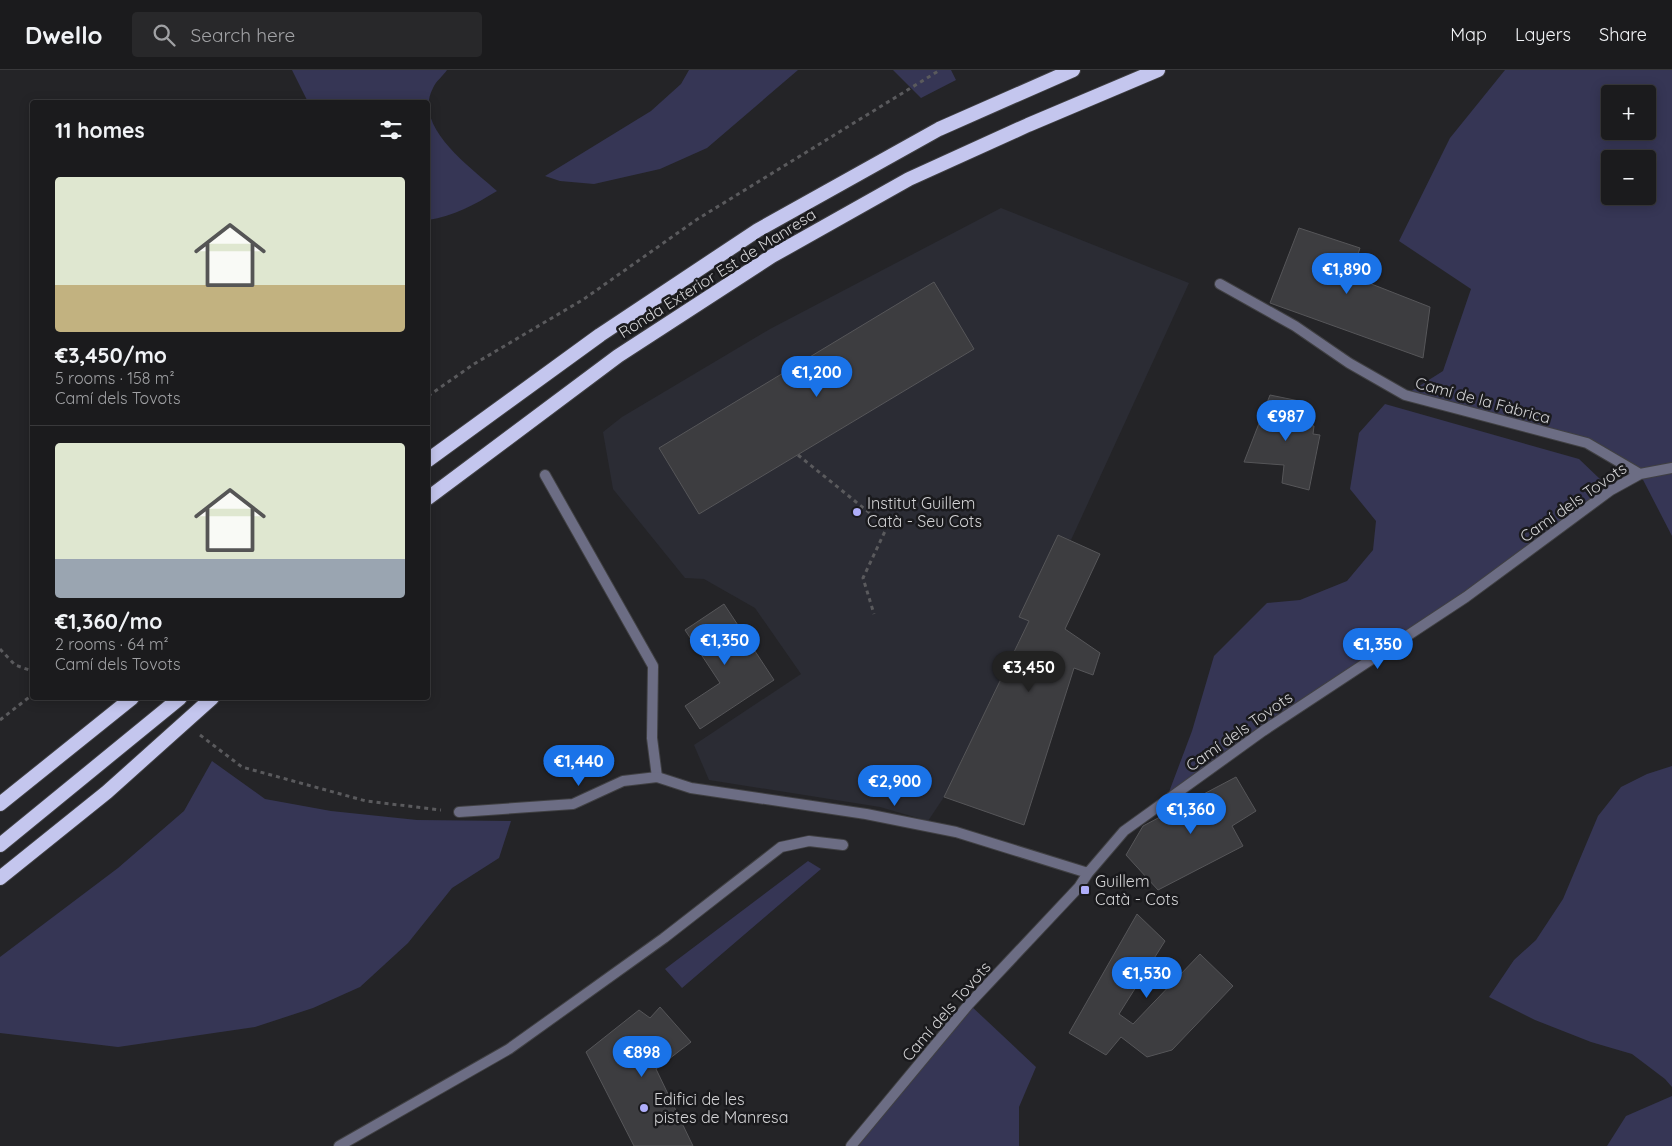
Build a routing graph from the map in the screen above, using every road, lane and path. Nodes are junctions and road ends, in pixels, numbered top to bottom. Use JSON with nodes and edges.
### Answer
{"nodes":[{"id":1,"x":940,"y":70,"type":"edge"},
{"id":2,"x":1073,"y":70,"type":"edge"},
{"id":3,"x":1158,"y":70,"type":"edge"},
{"id":4,"x":1220,"y":284,"type":"dead end"},
{"id":5,"x":430,"y":395,"type":"edge"},
{"id":6,"x":798,"y":455,"type":"dead end"},
{"id":7,"x":430,"y":459,"type":"edge"},
{"id":8,"x":1672,"y":468,"type":"edge"},
{"id":9,"x":1640,"y":474,"type":"junction"},
{"id":10,"x":546,"y":476,"type":"dead end"},
{"id":11,"x":430,"y":497,"type":"edge"},
{"id":12,"x":874,"y":614,"type":"dead end"},
{"id":13,"x":0,"y":649,"type":"edge"},
{"id":14,"x":30,"y":670,"type":"edge"},
{"id":15,"x":30,"y":697,"type":"edge"},
{"id":16,"x":129,"y":700,"type":"edge"},
{"id":17,"x":178,"y":700,"type":"edge"},
{"id":18,"x":210,"y":700,"type":"edge"},
{"id":19,"x":0,"y":720,"type":"edge"},
{"id":20,"x":200,"y":735,"type":"dead end"},
{"id":21,"x":657,"y":777,"type":"junction"},
{"id":22,"x":16,"y":789,"type":"junction"},
{"id":23,"x":0,"y":794,"type":"edge"},
{"id":24,"x":0,"y":804,"type":"edge"},
{"id":25,"x":459,"y":812,"type":"joint"},
{"id":26,"x":0,"y":845,"type":"edge"},
{"id":27,"x":843,"y":845,"type":"dead end"},
{"id":28,"x":1088,"y":873,"type":"junction"},
{"id":29,"x":0,"y":878,"type":"edge"},
{"id":30,"x":339,"y":1146,"type":"edge"},
{"id":31,"x":851,"y":1146,"type":"edge"}],
"edges":[{"from":1,"to":5,"type":"path"},
{"from":2,"to":7,"type":"highway","name":"Ronda Exterior Est de Manresa"},
{"from":3,"to":11,"type":"highway","name":"Ronda Exterior Est de Manresa"},
{"from":4,"to":9,"type":"street","name":"Camí de la Fàbrica"},
{"from":6,"to":12,"type":"path"},
{"from":8,"to":9,"type":"street","name":"Camí dels Tovots"},
{"from":9,"to":28,"type":"street","name":"Camí dels Tovots"},
{"from":10,"to":21,"type":"street"},
{"from":13,"to":14,"type":"path"},
{"from":15,"to":19,"type":"path"},
{"from":16,"to":22,"type":"highway"},
{"from":17,"to":26,"type":"highway"},
{"from":18,"to":29,"type":"highway"},
{"from":20,"to":25,"type":"path"},
{"from":21,"to":25,"type":"street"},
{"from":21,"to":28,"type":"street"},
{"from":22,"to":23,"type":"highway"},
{"from":22,"to":24,"type":"highway"},
{"from":27,"to":30,"type":"street"},
{"from":28,"to":31,"type":"street","name":"Camí dels Tovots"}]}
